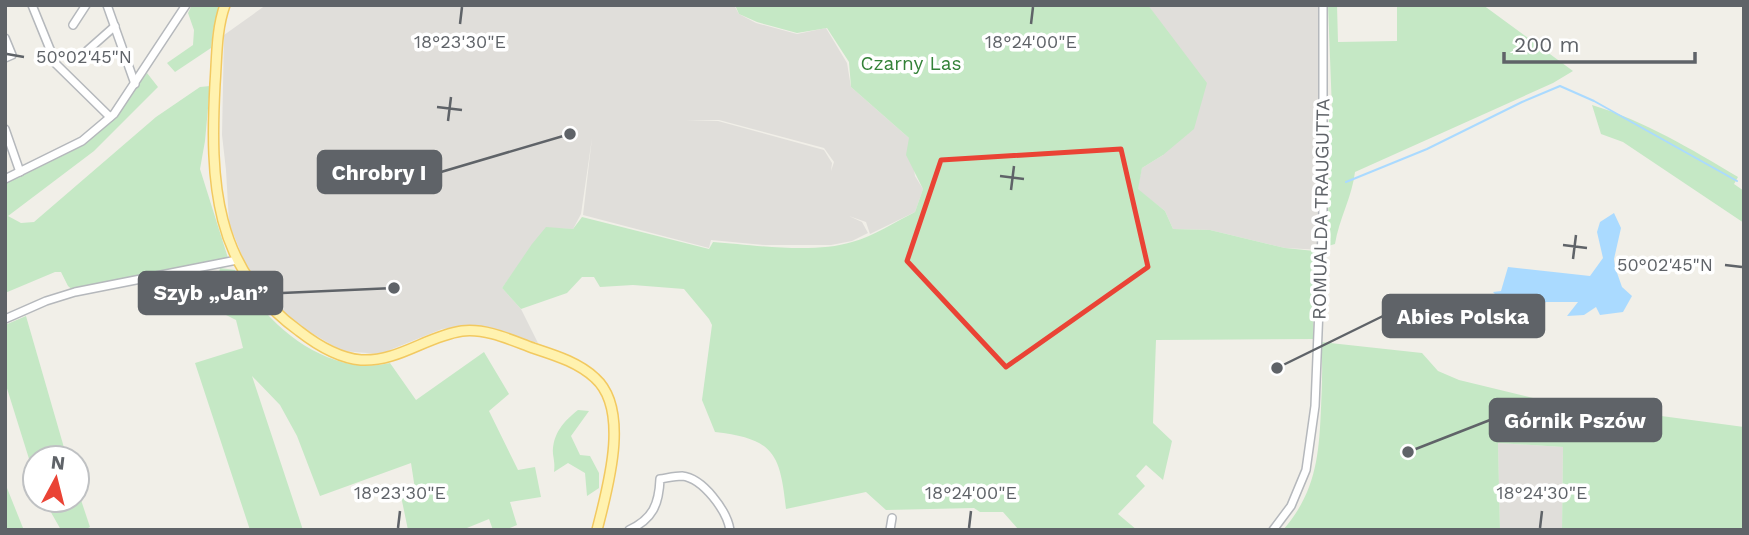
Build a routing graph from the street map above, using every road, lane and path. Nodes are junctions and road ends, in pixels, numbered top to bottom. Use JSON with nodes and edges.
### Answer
{"nodes":[{"id":1,"x":32,"y":5,"type":"edge"},
{"id":2,"x":86,"y":5,"type":"edge"},
{"id":3,"x":107,"y":5,"type":"edge"},
{"id":4,"x":187,"y":5,"type":"edge"},
{"id":5,"x":1323,"y":5,"type":"edge"},
{"id":6,"x":224,"y":8,"type":"edge"},
{"id":7,"x":73,"y":25,"type":"dead end"},
{"id":8,"x":115,"y":26,"type":"junction"},
{"id":9,"x":5,"y":38,"type":"edge"},
{"id":10,"x":80,"y":57,"type":"dead end"},
{"id":11,"x":5,"y":58,"type":"edge"},
{"id":12,"x":135,"y":84,"type":"junction"},
{"id":13,"x":110,"y":117,"type":"junction"},
{"id":14,"x":5,"y":129,"type":"edge"},
{"id":15,"x":20,"y":172,"type":"junction"},
{"id":16,"x":5,"y":179,"type":"edge"},
{"id":17,"x":237,"y":260,"type":"junction"},
{"id":18,"x":5,"y":318,"type":"edge"},
{"id":19,"x":892,"y":517,"type":"dead end"},
{"id":20,"x":597,"y":530,"type":"edge"},
{"id":21,"x":629,"y":530,"type":"edge"},
{"id":22,"x":730,"y":530,"type":"edge"},
{"id":23,"x":890,"y":530,"type":"edge"},
{"id":24,"x":1273,"y":530,"type":"edge"}],
"edges":[{"from":1,"to":13,"type":"street"},
{"from":2,"to":7,"type":"street"},
{"from":3,"to":8,"type":"street"},
{"from":4,"to":12,"type":"street"},
{"from":5,"to":24,"type":"street","name":"ROMUALDA TRAUGUTTA"},
{"from":6,"to":17,"type":"main road"},
{"from":8,"to":10,"type":"street"},
{"from":8,"to":12,"type":"street"},
{"from":9,"to":11,"type":"street"},
{"from":12,"to":13,"type":"street"},
{"from":13,"to":15,"type":"street"},
{"from":14,"to":15,"type":"street"},
{"from":15,"to":16,"type":"street"},
{"from":17,"to":18,"type":"street"},
{"from":17,"to":20,"type":"main road"},
{"from":19,"to":23,"type":"street"},
{"from":21,"to":22,"type":"street"}]}
